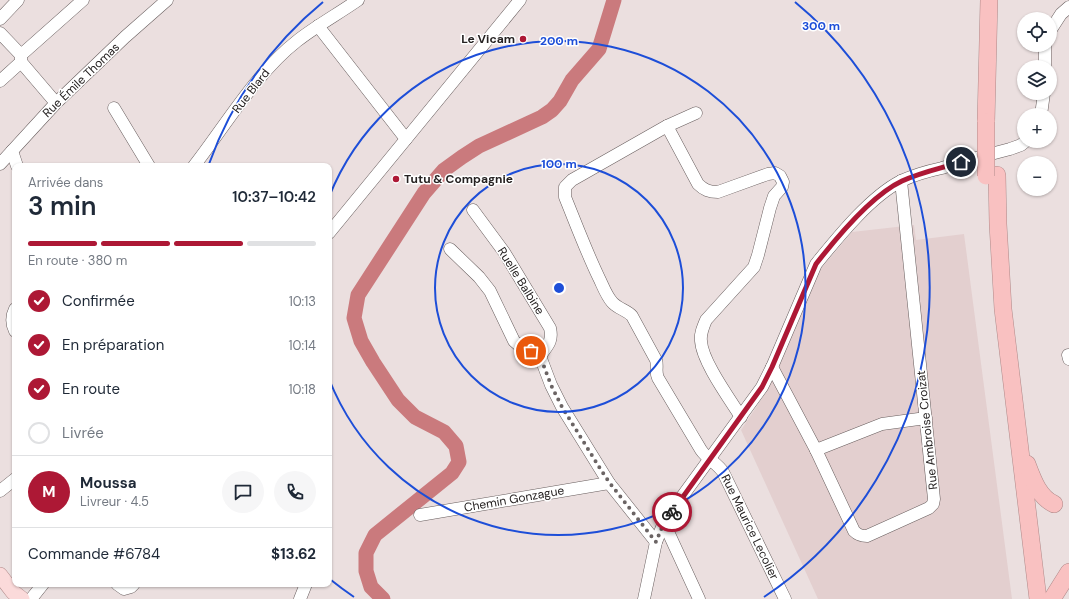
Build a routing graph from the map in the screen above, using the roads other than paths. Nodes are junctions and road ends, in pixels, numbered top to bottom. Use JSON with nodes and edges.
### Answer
{"nodes":[{"id":1,"x":18,"y":0,"type":"edge"},
{"id":2,"x":83,"y":0,"type":"edge"},
{"id":3,"x":167,"y":0,"type":"edge"},
{"id":4,"x":358,"y":0,"type":"edge"},
{"id":5,"x":989,"y":0,"type":"edge"},
{"id":6,"x":1001,"y":0,"type":"edge"},
{"id":7,"x":514,"y":3,"type":"edge"},
{"id":8,"x":1069,"y":8,"type":"edge"},
{"id":9,"x":0,"y":19,"type":"edge"},
{"id":10,"x":1057,"y":20,"type":"edge"},
{"id":11,"x":318,"y":26,"type":"junction"},
{"id":12,"x":0,"y":33,"type":"edge"},
{"id":13,"x":21,"y":59,"type":"junction"},
{"id":14,"x":0,"y":81,"type":"edge"},
{"id":15,"x":56,"y":103,"type":"junction"},
{"id":16,"x":114,"y":108,"type":"dead end"},
{"id":17,"x":696,"y":113,"type":"dead end"},
{"id":18,"x":992,"y":122,"type":"junction"},
{"id":19,"x":667,"y":126,"type":"junction"},
{"id":20,"x":406,"y":139,"type":"junction"},
{"id":21,"x":1017,"y":145,"type":"edge"},
{"id":22,"x":12,"y":152,"type":"junction"},
{"id":23,"x":15,"y":163,"type":"edge"},
{"id":24,"x":147,"y":163,"type":"edge"},
{"id":25,"x":196,"y":163,"type":"edge"},
{"id":26,"x":0,"y":164,"type":"edge"},
{"id":27,"x":992,"y":175,"type":"junction"},
{"id":28,"x":901,"y":181,"type":"junction"},
{"id":29,"x":473,"y":210,"type":"dead end"},
{"id":30,"x":332,"y":229,"type":"edge"},
{"id":31,"x":450,"y":249,"type":"dead end"},
{"id":32,"x":9,"y":314,"type":"edge"},
{"id":33,"x":12,"y":325,"type":"edge"},
{"id":34,"x":540,"y":356,"type":"junction"},
{"id":35,"x":772,"y":367,"type":"junction"},
{"id":36,"x":741,"y":417,"type":"junction"},
{"id":37,"x":926,"y":418,"type":"junction"},
{"id":38,"x":1019,"y":442,"type":"junction"},
{"id":39,"x":816,"y":450,"type":"junction"},
{"id":40,"x":710,"y":459,"type":"junction"},
{"id":41,"x":12,"y":481,"type":"edge"},
{"id":42,"x":609,"y":482,"type":"junction"},
{"id":43,"x":0,"y":491,"type":"edge"},
{"id":44,"x":1054,"y":504,"type":"dead end"},
{"id":45,"x":420,"y":515,"type":"dead end"},
{"id":46,"x":664,"y":524,"type":"junction"},
{"id":47,"x":656,"y":542,"type":"junction"},
{"id":48,"x":1069,"y":572,"type":"edge"},
{"id":49,"x":0,"y":575,"type":"edge"},
{"id":50,"x":41,"y":587,"type":"edge"},
{"id":51,"x":121,"y":587,"type":"edge"},
{"id":52,"x":131,"y":587,"type":"edge"},
{"id":53,"x":305,"y":587,"type":"edge"},
{"id":54,"x":22,"y":599,"type":"edge"},
{"id":55,"x":31,"y":599,"type":"edge"},
{"id":56,"x":300,"y":599,"type":"edge"},
{"id":57,"x":644,"y":599,"type":"edge"},
{"id":58,"x":699,"y":599,"type":"edge"},
{"id":59,"x":785,"y":599,"type":"edge"},
{"id":60,"x":1026,"y":599,"type":"edge"},
{"id":61,"x":1038,"y":599,"type":"edge"},
{"id":62,"x":1052,"y":599,"type":"edge"}],
"edges":[{"from":1,"to":9,"type":"street"},
{"from":2,"to":13,"type":"street"},
{"from":3,"to":15,"type":"street","name":"Rue Émile Thomas"},
{"from":4,"to":11,"type":"street","name":"Rue Blard"},
{"from":5,"to":18,"type":"highway"},
{"from":6,"to":18,"type":"highway"},
{"from":7,"to":20,"type":"street"},
{"from":8,"to":10,"type":"street"},
{"from":11,"to":20,"type":"street"},
{"from":11,"to":25,"type":"street","name":"Rue Blard"},
{"from":12,"to":13,"type":"street"},
{"from":13,"to":14,"type":"street"},
{"from":13,"to":15,"type":"street"},
{"from":15,"to":22,"type":"street","name":"Rue Émile Thomas"},
{"from":16,"to":24,"type":"street"},
{"from":17,"to":19,"type":"street"},
{"from":18,"to":27,"type":"highway","bridge":true},
{"from":19,"to":36,"type":"street"},
{"from":19,"to":40,"type":"street","name":"Rue Maurice Lecolier"},
{"from":20,"to":30,"type":"street"},
{"from":21,"to":28,"type":"street"},
{"from":22,"to":23,"type":"street"},
{"from":22,"to":26,"type":"street","name":"Rue Émile Thomas"},
{"from":27,"to":38,"type":"highway"},
{"from":27,"to":60,"type":"highway"},
{"from":28,"to":35,"type":"street"},
{"from":28,"to":37,"type":"street","name":"Rue Ambroise Croizat"},
{"from":29,"to":34,"type":"street","name":"Ruelle Balbine"},
{"from":31,"to":34,"type":"street"},
{"from":32,"to":33,"type":"street"},
{"from":34,"to":42,"type":"street"},
{"from":35,"to":36,"type":"street"},
{"from":35,"to":39,"type":"street","name":"Rue Ambroise Croizat"},
{"from":36,"to":40,"type":"street"},
{"from":37,"to":39,"type":"street"},
{"from":37,"to":39,"type":"street","name":"Rue Ambroise Croizat"},
{"from":38,"to":44,"type":"highway"},
{"from":38,"to":61,"type":"highway"},
{"from":40,"to":46,"type":"street"},
{"from":40,"to":59,"type":"street","name":"Rue Maurice Lecolier"},
{"from":41,"to":43,"type":"street"},
{"from":42,"to":45,"type":"street","name":"Chemin Gonzague"},
{"from":42,"to":47,"type":"street"},
{"from":46,"to":47,"type":"street"},
{"from":46,"to":58,"type":"street"},
{"from":47,"to":57,"type":"street"},
{"from":48,"to":62,"type":"highway"},
{"from":49,"to":54,"type":"main road"},
{"from":50,"to":55,"type":"street"},
{"from":51,"to":52,"type":"street"},
{"from":53,"to":56,"type":"street"}]}
